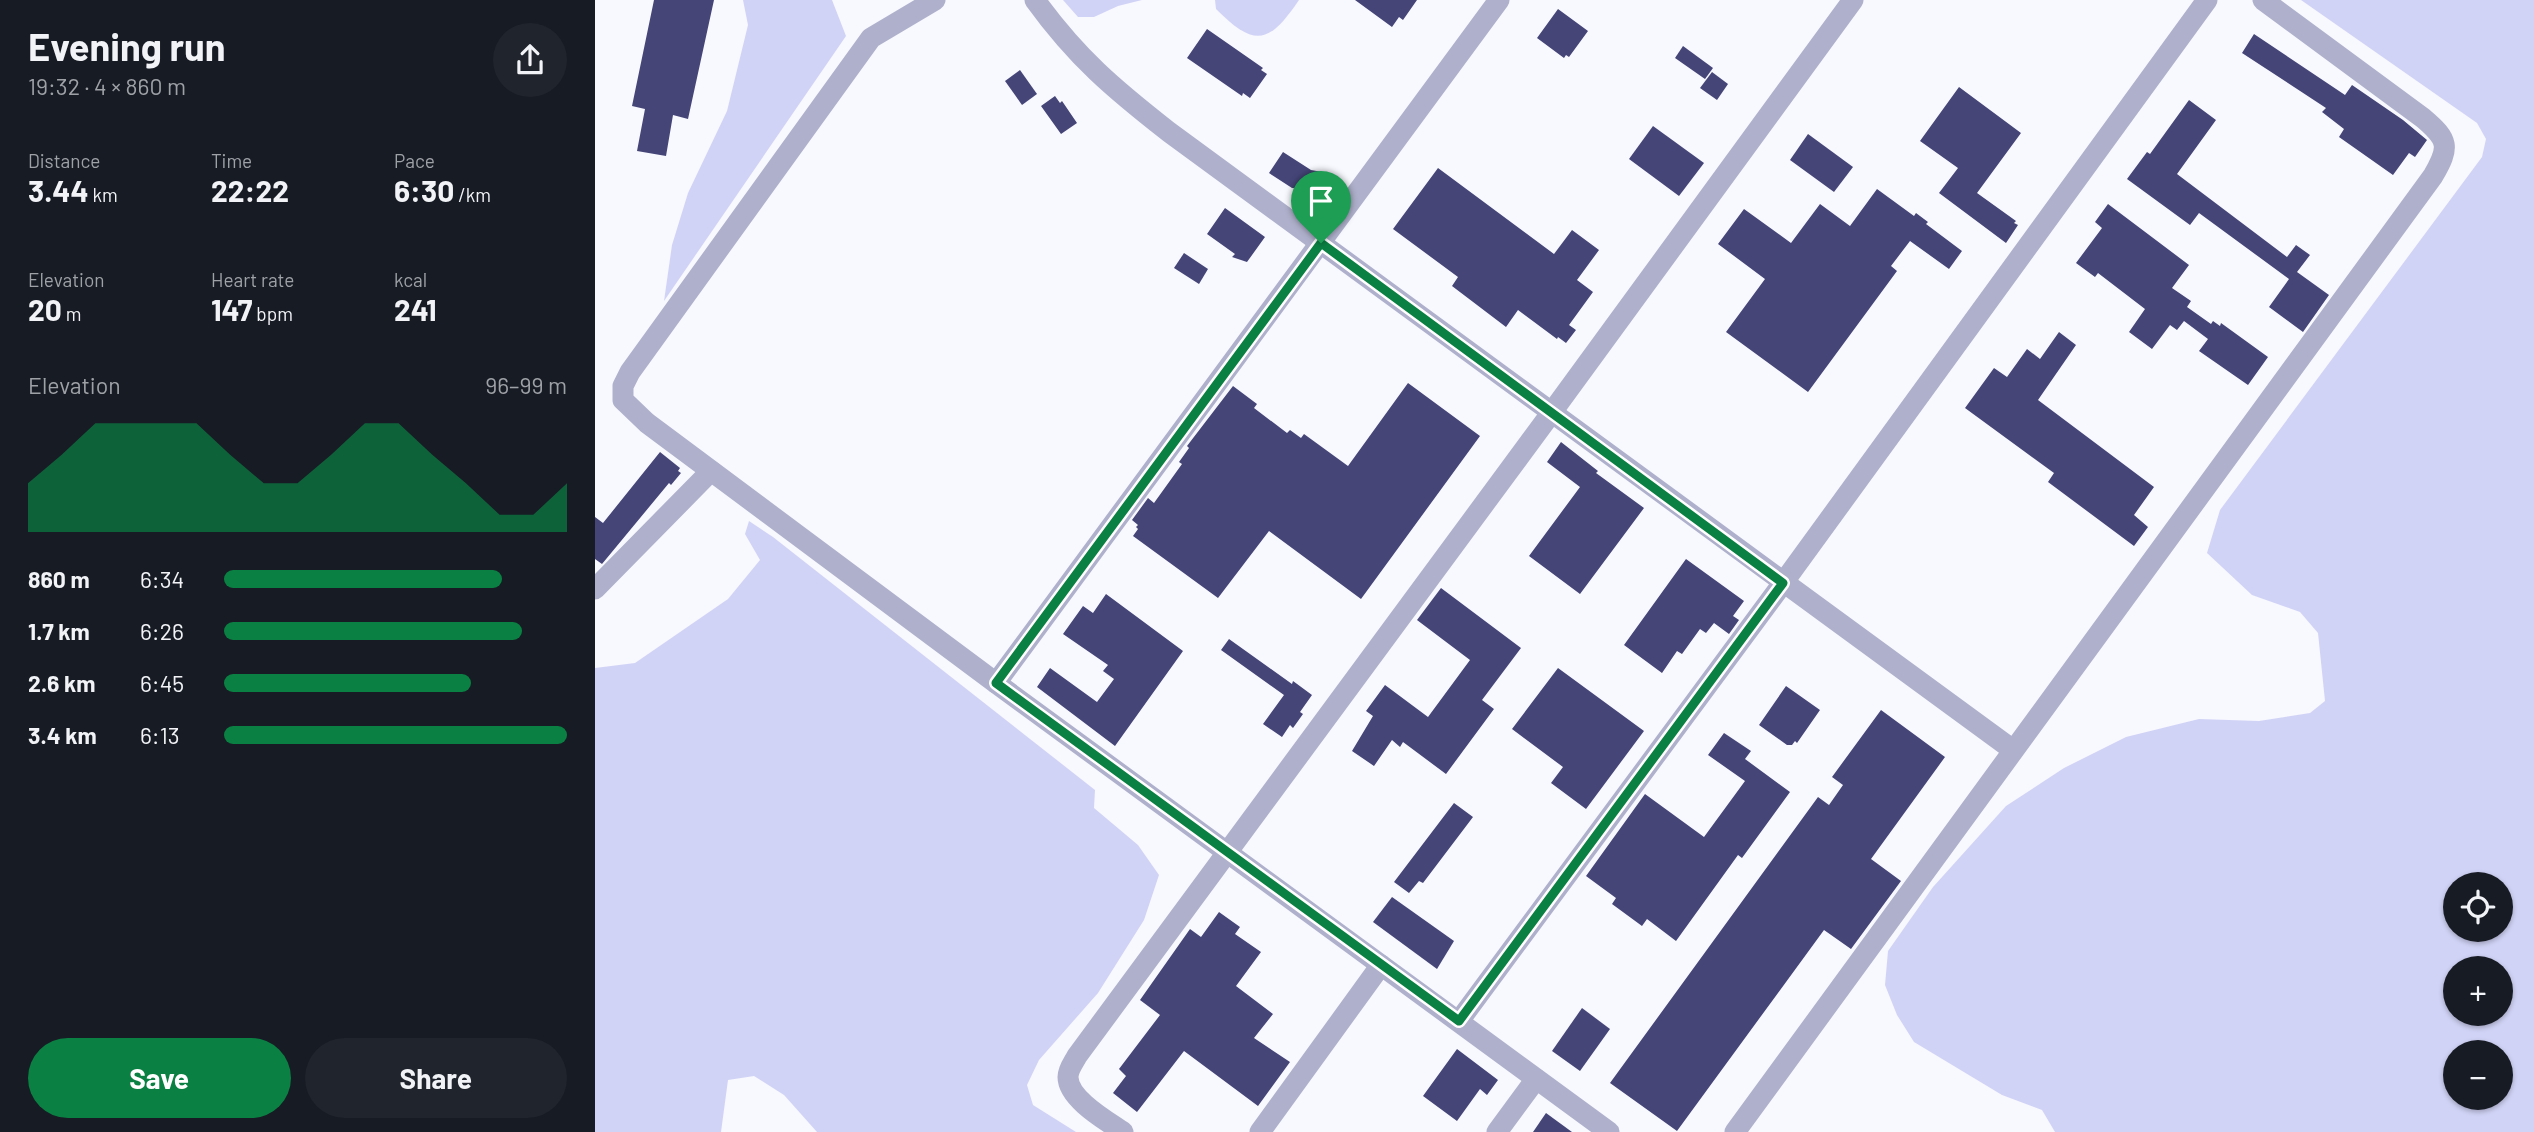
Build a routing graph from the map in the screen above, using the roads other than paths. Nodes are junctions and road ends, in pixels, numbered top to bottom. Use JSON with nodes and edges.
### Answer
{"nodes":[{"id":1,"x":935,"y":0,"type":"edge"},
{"id":2,"x":1035,"y":0,"type":"edge"},
{"id":3,"x":1499,"y":0,"type":"edge"},
{"id":4,"x":1853,"y":0,"type":"edge"},
{"id":5,"x":2207,"y":0,"type":"edge"},
{"id":6,"x":2263,"y":0,"type":"edge"},
{"id":7,"x":1321,"y":243,"type":"junction"},
{"id":8,"x":1552,"y":412,"type":"junction"},
{"id":9,"x":711,"y":471,"type":"junction"},
{"id":10,"x":1783,"y":583,"type":"junction"},
{"id":11,"x":595,"y":589,"type":"edge"},
{"id":12,"x":996,"y":683,"type":"junction"},
{"id":13,"x":2013,"y":750,"type":"junction"},
{"id":14,"x":1226,"y":853,"type":"junction"},
{"id":15,"x":1381,"y":965,"type":"junction"},
{"id":16,"x":1459,"y":1021,"type":"junction"},
{"id":17,"x":1536,"y":1079,"type":"junction"},
{"id":18,"x":1123,"y":1132,"type":"edge"},
{"id":19,"x":1260,"y":1132,"type":"edge"},
{"id":20,"x":1497,"y":1132,"type":"edge"},
{"id":21,"x":1609,"y":1132,"type":"edge"},
{"id":22,"x":1735,"y":1132,"type":"edge"}],
"edges":[{"from":1,"to":9,"type":"street"},
{"from":2,"to":7,"type":"street"},
{"from":3,"to":7,"type":"street"},
{"from":4,"to":8,"type":"street"},
{"from":5,"to":10,"type":"street"},
{"from":6,"to":13,"type":"street"},
{"from":7,"to":8,"type":"street"},
{"from":7,"to":12,"type":"street"},
{"from":8,"to":10,"type":"street"},
{"from":8,"to":14,"type":"street"},
{"from":9,"to":11,"type":"street"},
{"from":9,"to":12,"type":"street"},
{"from":10,"to":13,"type":"street"},
{"from":10,"to":16,"type":"street"},
{"from":12,"to":14,"type":"street"},
{"from":13,"to":22,"type":"street"},
{"from":14,"to":15,"type":"street"},
{"from":14,"to":18,"type":"street"},
{"from":15,"to":16,"type":"street"},
{"from":15,"to":19,"type":"street"},
{"from":16,"to":17,"type":"street"},
{"from":17,"to":20,"type":"street"},
{"from":17,"to":21,"type":"street"}]}
